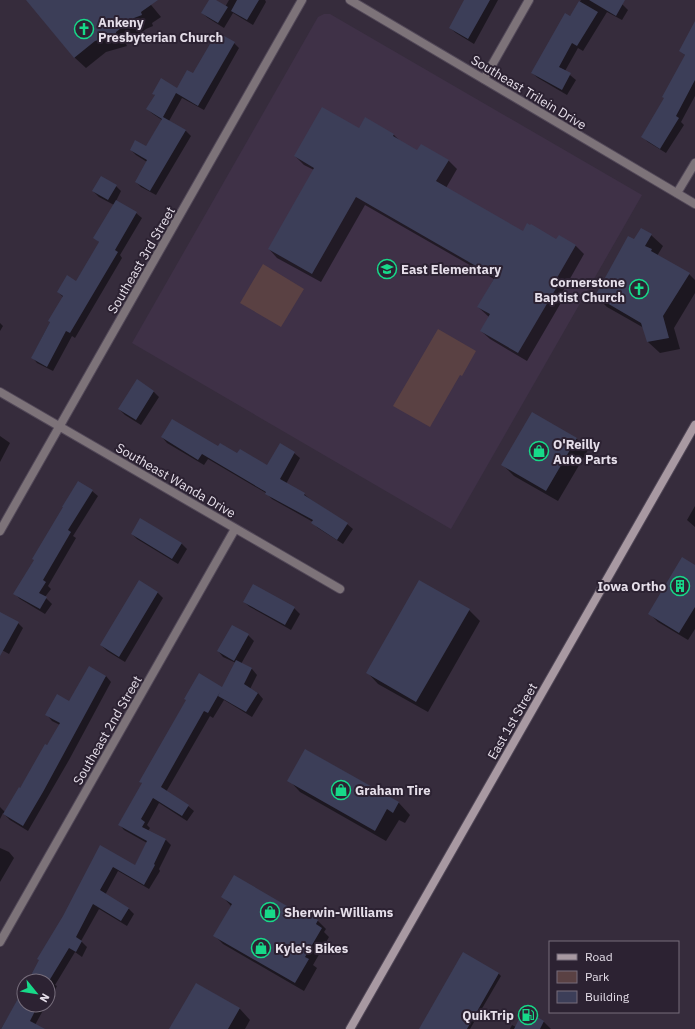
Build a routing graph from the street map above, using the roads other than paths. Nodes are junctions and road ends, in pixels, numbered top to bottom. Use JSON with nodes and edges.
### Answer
{"nodes":[{"id":1,"x":302,"y":0,"type":"edge"},
{"id":2,"x":350,"y":0,"type":"edge"},
{"id":3,"x":529,"y":0,"type":"edge"},
{"id":4,"x":484,"y":79,"type":"junction"},
{"id":5,"x":695,"y":163,"type":"edge"},
{"id":6,"x":677,"y":193,"type":"junction"},
{"id":7,"x":695,"y":204,"type":"edge"},
{"id":8,"x":0,"y":392,"type":"edge"},
{"id":9,"x":695,"y":425,"type":"edge"},
{"id":10,"x":60,"y":426,"type":"junction"},
{"id":11,"x":235,"y":529,"type":"junction"},
{"id":12,"x":0,"y":531,"type":"edge"},
{"id":13,"x":340,"y":589,"type":"dead end"},
{"id":14,"x":0,"y":942,"type":"edge"},
{"id":15,"x":350,"y":1029,"type":"edge"}],
"edges":[{"from":1,"to":10,"type":"street","name":"Southeast 3rd Street"},
{"from":2,"to":4,"type":"street","name":"Southeast Trilein Drive"},
{"from":3,"to":4,"type":"street"},
{"from":4,"to":6,"type":"street","name":"Southeast Trilein Drive"},
{"from":5,"to":6,"type":"street"},
{"from":6,"to":7,"type":"street","name":"Southeast Trilein Drive"},
{"from":8,"to":10,"type":"street","name":"Southeast Wanda Drive"},
{"from":9,"to":15,"type":"main road","name":"East 1st Street"},
{"from":10,"to":11,"type":"street","name":"Southeast Wanda Drive"},
{"from":10,"to":12,"type":"street","name":"Southeast 3rd Street"},
{"from":11,"to":13,"type":"street","name":"Southeast Wanda Drive"},
{"from":11,"to":14,"type":"street","name":"Southeast 2nd Street"}]}
